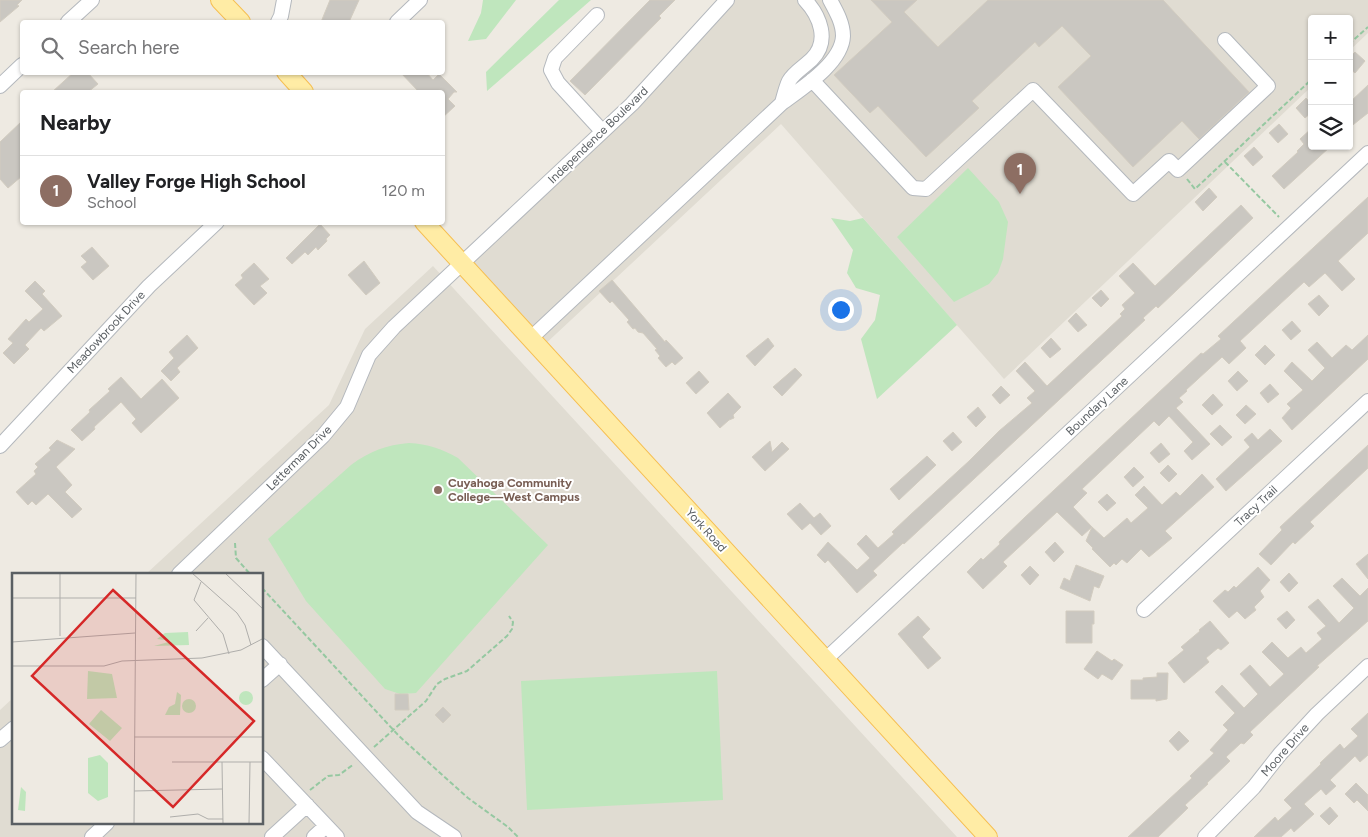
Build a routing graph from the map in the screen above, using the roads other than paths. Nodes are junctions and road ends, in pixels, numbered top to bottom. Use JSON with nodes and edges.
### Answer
{"nodes":[{"id":1,"x":92,"y":0,"type":"edge"},
{"id":2,"x":220,"y":0,"type":"edge"},
{"id":3,"x":284,"y":0,"type":"edge"},
{"id":4,"x":420,"y":0,"type":"edge"},
{"id":5,"x":727,"y":0,"type":"edge"},
{"id":6,"x":805,"y":0,"type":"edge"},
{"id":7,"x":830,"y":0,"type":"edge"},
{"id":8,"x":597,"y":15,"type":"dead end"},
{"id":9,"x":70,"y":20,"type":"edge"},
{"id":10,"x":239,"y":20,"type":"edge"},
{"id":11,"x":279,"y":20,"type":"edge"},
{"id":12,"x":399,"y":20,"type":"edge"},
{"id":13,"x":1224,"y":40,"type":"dead end"},
{"id":14,"x":20,"y":67,"type":"edge"},
{"id":15,"x":289,"y":75,"type":"edge"},
{"id":16,"x":812,"y":80,"type":"junction"},
{"id":17,"x":0,"y":86,"type":"edge"},
{"id":18,"x":302,"y":90,"type":"edge"},
{"id":19,"x":782,"y":103,"type":"junction"},
{"id":20,"x":602,"y":132,"type":"junction"},
{"id":21,"x":1368,"y":153,"type":"edge"},
{"id":22,"x":214,"y":225,"type":"edge"},
{"id":23,"x":427,"y":225,"type":"edge"},
{"id":24,"x":462,"y":263,"type":"junction"},
{"id":25,"x":531,"y":338,"type":"junction"},
{"id":26,"x":1368,"y":401,"type":"edge"},
{"id":27,"x":0,"y":446,"type":"edge"},
{"id":28,"x":188,"y":572,"type":"edge"},
{"id":29,"x":1144,"y":610,"type":"dead end"},
{"id":30,"x":264,"y":648,"type":"edge"},
{"id":31,"x":826,"y":659,"type":"junction"},
{"id":32,"x":280,"y":664,"type":"junction"},
{"id":33,"x":1368,"y":666,"type":"edge"},
{"id":34,"x":264,"y":678,"type":"edge"},
{"id":35,"x":12,"y":730,"type":"edge"},
{"id":36,"x":0,"y":740,"type":"edge"},
{"id":37,"x":264,"y":760,"type":"edge"},
{"id":38,"x":307,"y":805,"type":"junction"},
{"id":39,"x":106,"y":824,"type":"edge"},
{"id":40,"x":326,"y":826,"type":"junction"},
{"id":41,"x":92,"y":837,"type":"edge"},
{"id":42,"x":272,"y":837,"type":"edge"},
{"id":43,"x":314,"y":837,"type":"edge"},
{"id":44,"x":337,"y":837,"type":"edge"},
{"id":45,"x":454,"y":837,"type":"edge"},
{"id":46,"x":988,"y":837,"type":"edge"},
{"id":47,"x":1205,"y":837,"type":"edge"}],
"edges":[{"from":1,"to":9,"type":"street"},
{"from":2,"to":10,"type":"main road"},
{"from":3,"to":11,"type":"street"},
{"from":4,"to":12,"type":"street"},
{"from":5,"to":20,"type":"street","name":"Independence Boulevard"},
{"from":6,"to":19,"type":"street"},
{"from":7,"to":16,"type":"street"},
{"from":8,"to":20,"type":"street"},
{"from":13,"to":16,"type":"street"},
{"from":14,"to":17,"type":"street"},
{"from":15,"to":18,"type":"main road"},
{"from":16,"to":19,"type":"street"},
{"from":19,"to":25,"type":"street"},
{"from":20,"to":24,"type":"street","name":"Independence Boulevard"},
{"from":21,"to":31,"type":"street","name":"Boundary Lane"},
{"from":22,"to":27,"type":"street","name":"Meadowbrook Drive"},
{"from":23,"to":24,"type":"main road","name":"York Road"},
{"from":24,"to":25,"type":"main road","name":"York Road"},
{"from":24,"to":28,"type":"street","name":"Letterman Drive"},
{"from":25,"to":31,"type":"main road","name":"York Road"},
{"from":26,"to":29,"type":"street","name":"Tracy Trail"},
{"from":30,"to":32,"type":"street"},
{"from":31,"to":46,"type":"main road","name":"York Road"},
{"from":32,"to":34,"type":"street"},
{"from":32,"to":45,"type":"street"},
{"from":33,"to":47,"type":"street","name":"Moore Drive"},
{"from":35,"to":36,"type":"street"},
{"from":37,"to":38,"type":"street"},
{"from":38,"to":40,"type":"street"},
{"from":38,"to":42,"type":"street"},
{"from":39,"to":41,"type":"street"},
{"from":40,"to":43,"type":"street"},
{"from":40,"to":44,"type":"street"}]}
